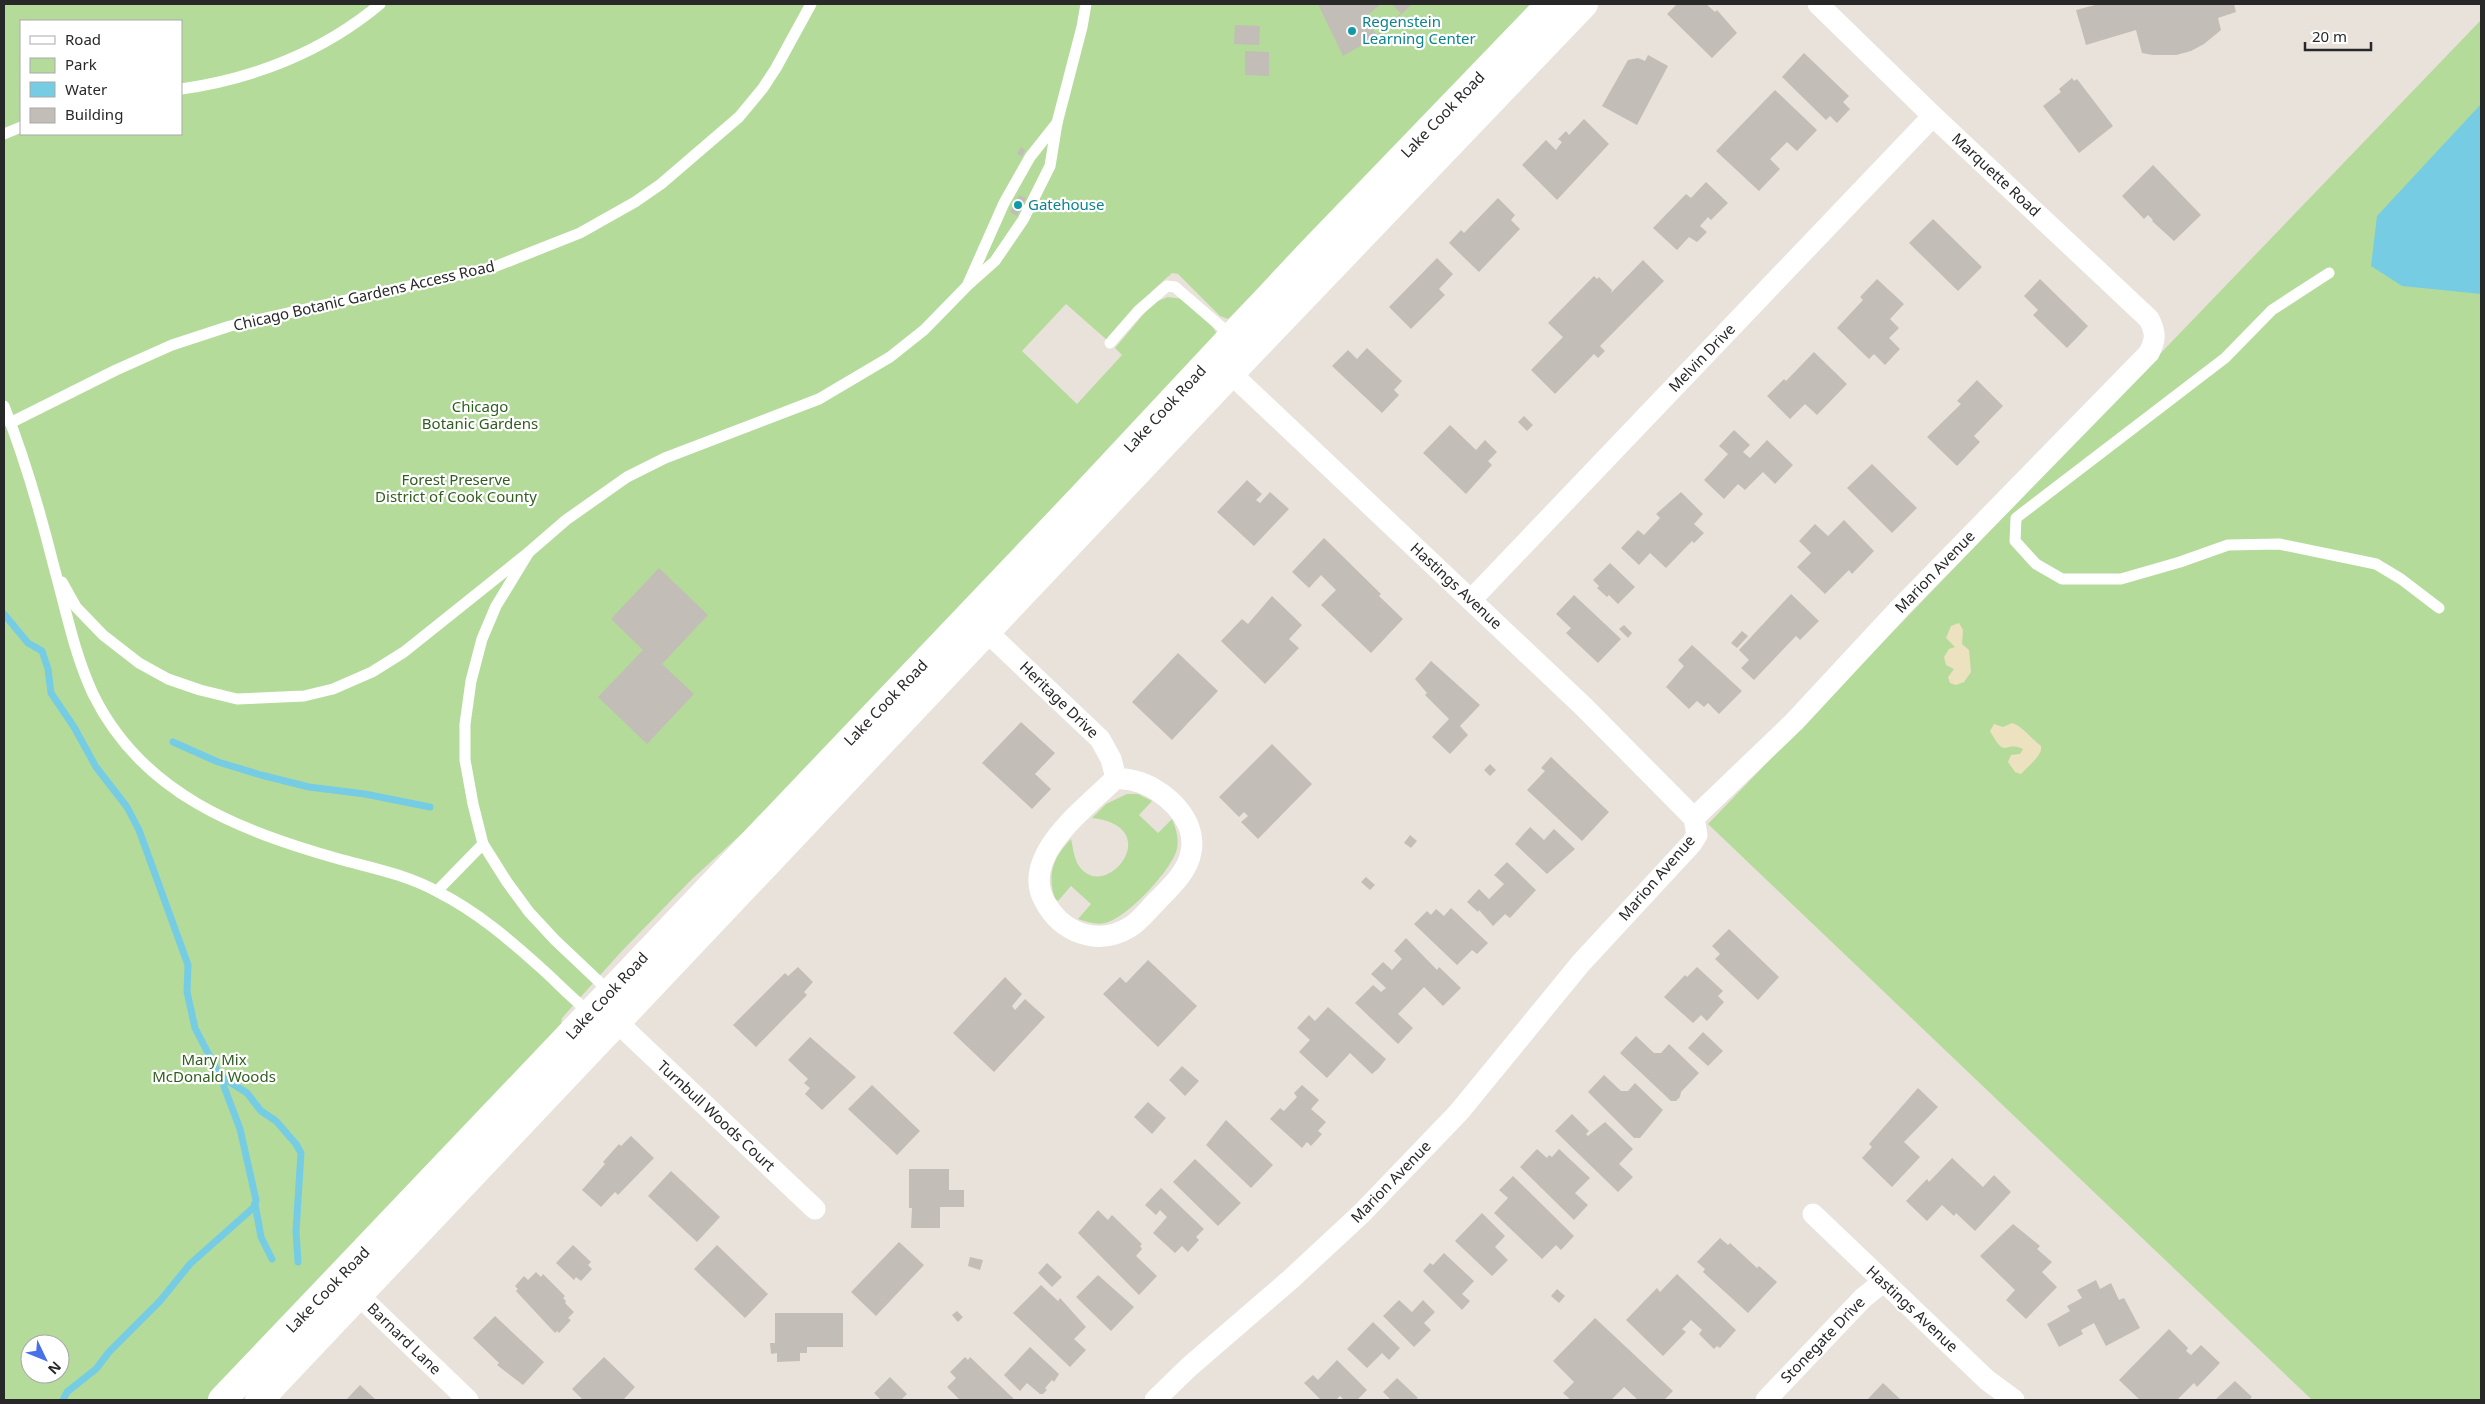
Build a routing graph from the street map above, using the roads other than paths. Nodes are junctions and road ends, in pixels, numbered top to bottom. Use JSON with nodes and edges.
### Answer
{"nodes":[{"id":1,"x":380,"y":4,"type":"edge"},
{"id":2,"x":811,"y":4,"type":"edge"},
{"id":3,"x":1086,"y":4,"type":"edge"},
{"id":4,"x":1550,"y":4,"type":"edge"},
{"id":5,"x":1584,"y":4,"type":"edge"},
{"id":6,"x":1818,"y":4,"type":"edge"},
{"id":7,"x":182,"y":89,"type":"edge"},
{"id":8,"x":1933,"y":116,"type":"junction"},
{"id":9,"x":1057,"y":123,"type":"junction"},
{"id":10,"x":20,"y":127,"type":"edge"},
{"id":11,"x":4,"y":134,"type":"edge"},
{"id":12,"x":2330,"y":273,"type":"dead end"},
{"id":13,"x":968,"y":285,"type":"junction"},
{"id":14,"x":1110,"y":343,"type":"dead end"},
{"id":15,"x":1240,"y":345,"type":"junction"},
{"id":16,"x":2150,"y":353,"type":"joint"},
{"id":17,"x":1222,"y":366,"type":"junction"},
{"id":18,"x":4,"y":406,"type":"edge"},
{"id":19,"x":10,"y":422,"type":"junction"},
{"id":20,"x":530,"y":552,"type":"junction"},
{"id":21,"x":54,"y":566,"type":"junction"},
{"id":22,"x":1471,"y":600,"type":"junction"},
{"id":23,"x":2438,"y":608,"type":"dead end"},
{"id":24,"x":986,"y":631,"type":"junction"},
{"id":25,"x":1116,"y":778,"type":"junction"},
{"id":26,"x":1694,"y":818,"type":"junction"},
{"id":27,"x":484,"y":844,"type":"junction"},
{"id":28,"x":437,"y":891,"type":"junction"},
{"id":29,"x":611,"y":992,"type":"junction"},
{"id":30,"x":604,"y":1018,"type":"junction"},
{"id":31,"x":815,"y":1209,"type":"dead end"},
{"id":32,"x":1813,"y":1214,"type":"dead end"},
{"id":33,"x":1883,"y":1282,"type":"junction"},
{"id":34,"x":350,"y":1287,"type":"junction"},
{"id":35,"x":222,"y":1400,"type":"edge"},
{"id":36,"x":259,"y":1400,"type":"edge"},
{"id":37,"x":468,"y":1400,"type":"edge"},
{"id":38,"x":1155,"y":1400,"type":"edge"},
{"id":39,"x":1766,"y":1400,"type":"edge"},
{"id":40,"x":2014,"y":1400,"type":"edge"}],
"edges":[{"from":1,"to":7,"type":"lane"},
{"from":2,"to":19,"type":"lane","name":"Chicago Botanic Gardens Access Road"},
{"from":3,"to":9,"type":"lane"},
{"from":4,"to":15,"type":"main road","name":"Lake Cook Road"},
{"from":5,"to":15,"type":"main road","name":"Lake Cook Road"},
{"from":6,"to":8,"type":"street","name":"Marquette Road"},
{"from":8,"to":16,"type":"street","name":"Marquette Road"},
{"from":8,"to":22,"type":"street","name":"Melvin Drive"},
{"from":9,"to":13,"type":"lane"},
{"from":9,"to":13,"type":"lane"},
{"from":10,"to":11,"type":"lane"},
{"from":12,"to":23,"type":"lane"},
{"from":13,"to":20,"type":"lane"},
{"from":14,"to":15,"type":"lane"},
{"from":15,"to":17,"type":"main road","name":"Lake Cook Road"},
{"from":16,"to":26,"type":"street","name":"Marion Avenue"},
{"from":17,"to":22,"type":"street","name":"Hastings Avenue"},
{"from":17,"to":24,"type":"main road","name":"Lake Cook Road"},
{"from":17,"to":29,"type":"main road","name":"Lake Cook Road"},
{"from":18,"to":19,"type":"lane"},
{"from":19,"to":21,"type":"lane"},
{"from":20,"to":21,"type":"lane"},
{"from":20,"to":27,"type":"lane"},
{"from":21,"to":28,"type":"lane"},
{"from":22,"to":26,"type":"street","name":"Hastings Avenue"},
{"from":24,"to":25,"type":"street","name":"Heritage Drive"},
{"from":24,"to":30,"type":"main road","name":"Lake Cook Road"},
{"from":25,"to":25,"type":"street"},
{"from":26,"to":38,"type":"street","name":"Marion Avenue"},
{"from":27,"to":28,"type":"lane"},
{"from":27,"to":29,"type":"lane"},
{"from":28,"to":30,"type":"lane"},
{"from":29,"to":30,"type":"main road","name":"Lake Cook Road"},
{"from":30,"to":31,"type":"street","name":"Turnbull Woods Court"},
{"from":30,"to":34,"type":"main road","name":"Lake Cook Road"},
{"from":32,"to":33,"type":"street","name":"Hastings Avenue"},
{"from":33,"to":39,"type":"street","name":"Stonegate Drive"},
{"from":33,"to":40,"type":"street","name":"Hastings Avenue"},
{"from":34,"to":35,"type":"main road","name":"Lake Cook Road"},
{"from":34,"to":36,"type":"main road","name":"Lake Cook Road"},
{"from":34,"to":37,"type":"street","name":"Barnard Lane"}]}
